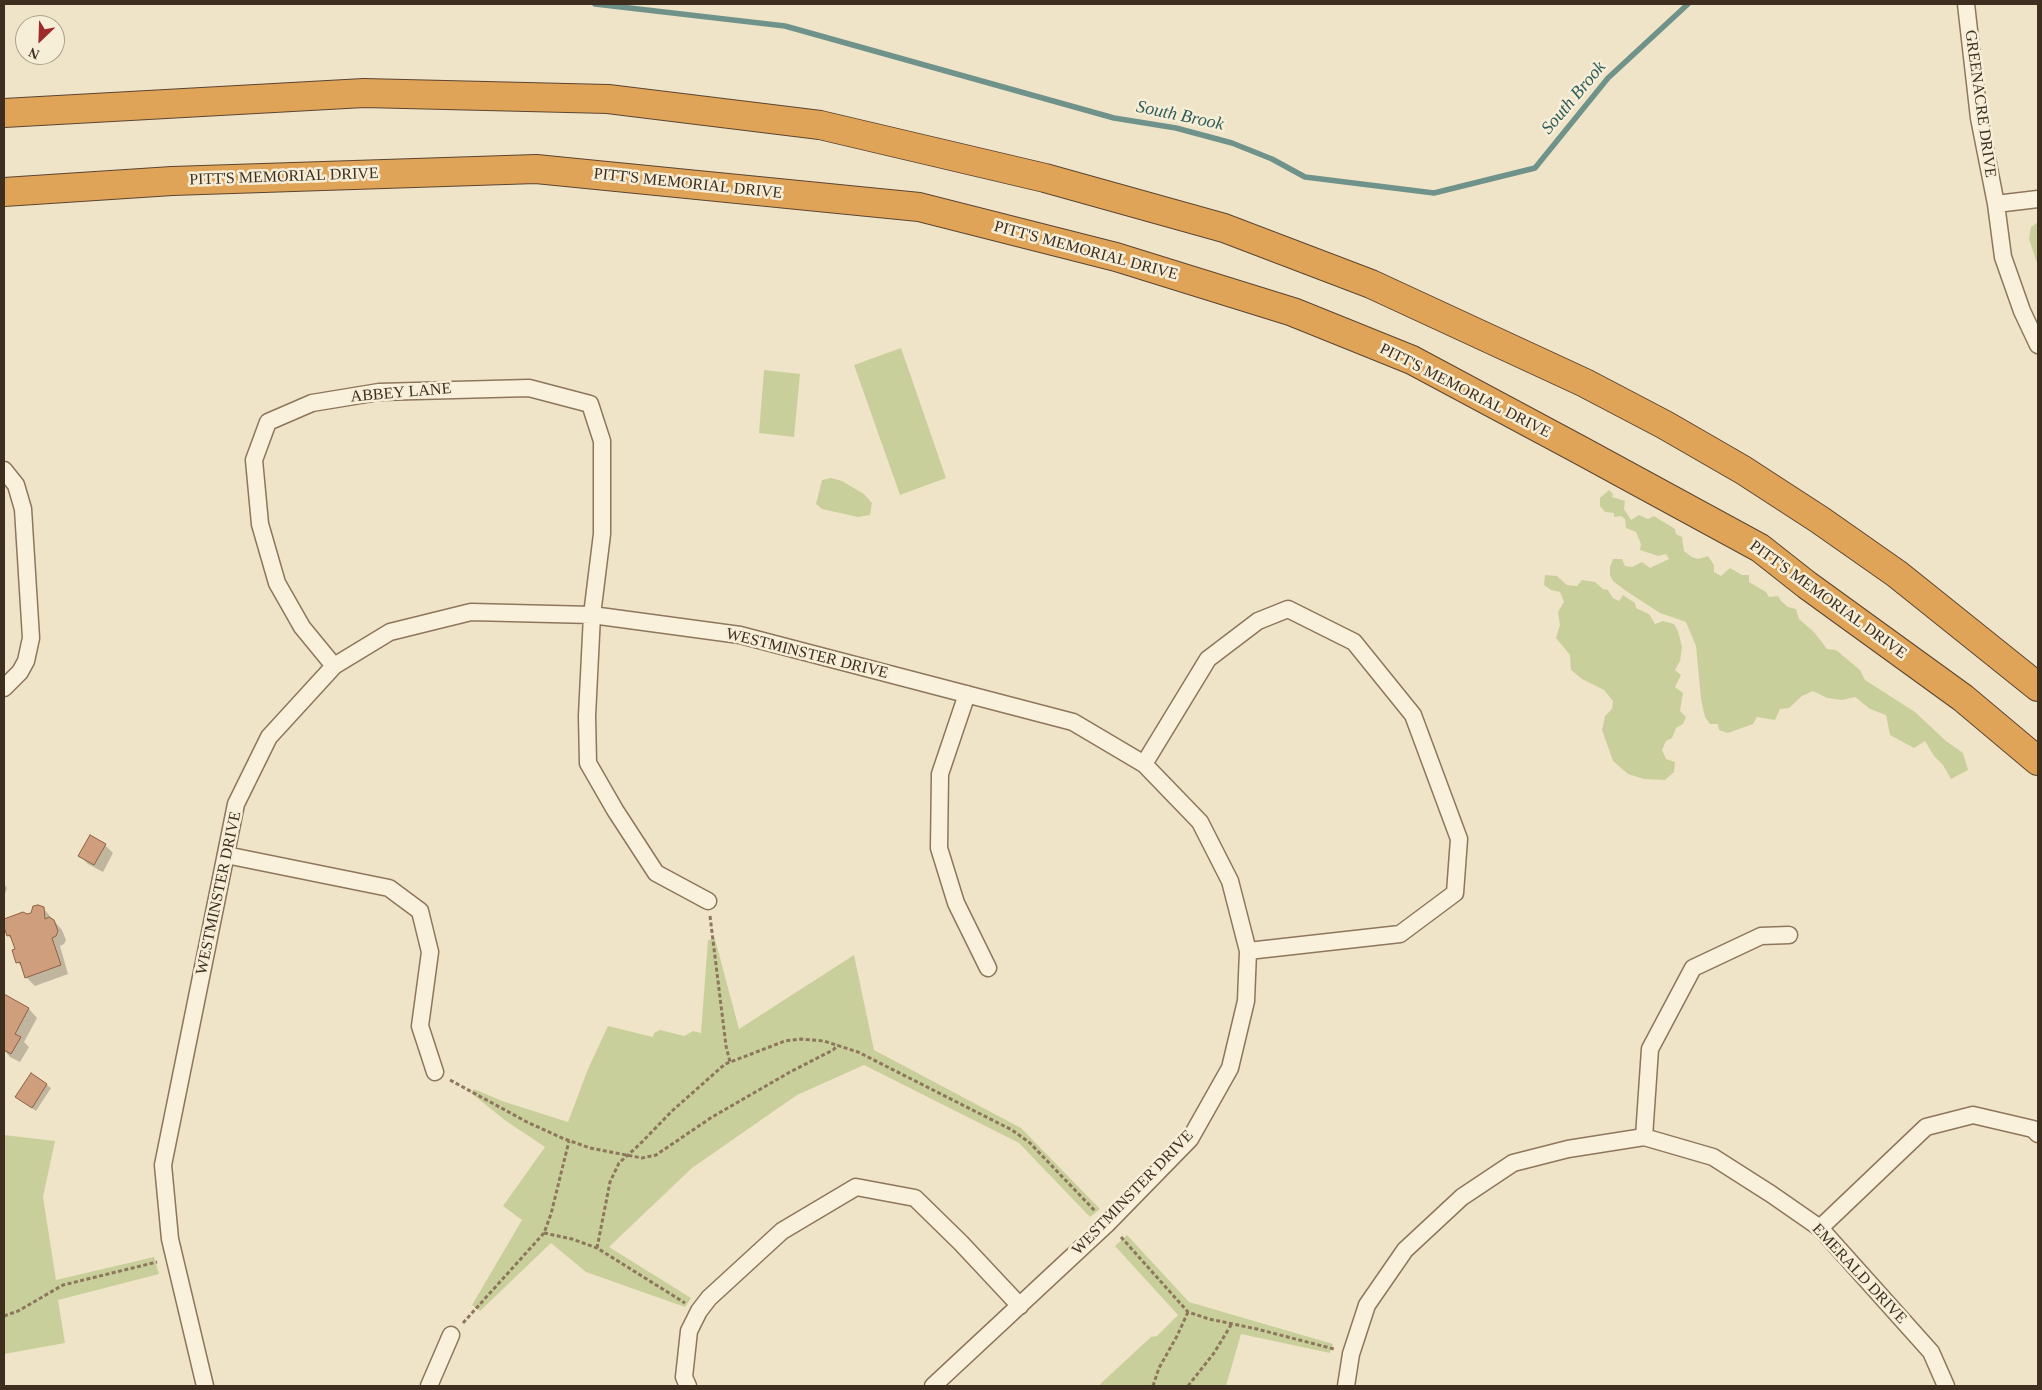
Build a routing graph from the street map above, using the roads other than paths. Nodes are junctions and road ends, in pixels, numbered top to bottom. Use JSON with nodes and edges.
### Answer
{"nodes":[{"id":1,"x":1966,"y":4,"type":"edge"},
{"id":2,"x":4,"y":113,"type":"edge"},
{"id":3,"x":4,"y":192,"type":"edge"},
{"id":4,"x":2038,"y":199,"type":"edge"},
{"id":5,"x":1996,"y":204,"type":"junction"},
{"id":6,"x":2038,"y":345,"type":"edge"},
{"id":7,"x":4,"y":470,"type":"edge"},
{"id":8,"x":592,"y":615,"type":"junction"},
{"id":9,"x":1876,"y":634,"type":"junction"},
{"id":10,"x":334,"y":666,"type":"junction"},
{"id":11,"x":2038,"y":687,"type":"edge"},
{"id":12,"x":4,"y":688,"type":"edge"},
{"id":13,"x":967,"y":694,"type":"junction"},
{"id":14,"x":2038,"y":761,"type":"edge"},
{"id":15,"x":1144,"y":764,"type":"junction"},
{"id":16,"x":2038,"y":780,"type":"edge"},
{"id":17,"x":226,"y":855,"type":"junction"},
{"id":18,"x":708,"y":902,"type":"road end"},
{"id":19,"x":1788,"y":936,"type":"dead end"},
{"id":20,"x":1248,"y":951,"type":"junction"},
{"id":21,"x":988,"y":968,"type":"dead end"},
{"id":22,"x":436,"y":1072,"type":"road end"},
{"id":23,"x":2038,"y":1134,"type":"edge"},
{"id":24,"x":1644,"y":1137,"type":"junction"},
{"id":25,"x":1820,"y":1228,"type":"junction"},
{"id":26,"x":1020,"y":1306,"type":"junction"},
{"id":27,"x":452,"y":1335,"type":"road end"},
{"id":28,"x":205,"y":1386,"type":"edge"},
{"id":29,"x":429,"y":1386,"type":"edge"},
{"id":30,"x":688,"y":1386,"type":"edge"},
{"id":31,"x":933,"y":1386,"type":"edge"},
{"id":32,"x":1346,"y":1386,"type":"edge"},
{"id":33,"x":1946,"y":1386,"type":"edge"}],
"edges":[{"from":1,"to":5,"type":"street","name":"GREENACRE DRIVE"},
{"from":2,"to":11,"type":"highway"},
{"from":3,"to":9,"type":"highway","name":"PITT'S MEMORIAL DRIVE"},
{"from":4,"to":5,"type":"street"},
{"from":5,"to":6,"type":"street","name":"GREENACRE DRIVE"},
{"from":7,"to":12,"type":"street"},
{"from":8,"to":10,"type":"street","name":"WESTMINSTER DRIVE"},
{"from":8,"to":10,"type":"street","name":"ABBEY LANE"},
{"from":8,"to":13,"type":"street","name":"WESTMINSTER DRIVE"},
{"from":8,"to":18,"type":"street"},
{"from":9,"to":14,"type":"highway","name":"PITT'S MEMORIAL DRIVE"},
{"from":9,"to":16,"type":"highway"},
{"from":10,"to":17,"type":"street","name":"WESTMINSTER DRIVE"},
{"from":13,"to":15,"type":"street","name":"WESTMINSTER DRIVE"},
{"from":13,"to":21,"type":"street"},
{"from":15,"to":20,"type":"street","name":"WESTMINSTER DRIVE"},
{"from":15,"to":20,"type":"street"},
{"from":17,"to":22,"type":"street"},
{"from":17,"to":28,"type":"street","name":"WESTMINSTER DRIVE"},
{"from":19,"to":24,"type":"street"},
{"from":20,"to":26,"type":"street","name":"WESTMINSTER DRIVE"},
{"from":23,"to":25,"type":"street"},
{"from":24,"to":25,"type":"street","name":"EMERALD DRIVE"},
{"from":24,"to":32,"type":"street","name":"EMERALD DRIVE"},
{"from":25,"to":33,"type":"street","name":"EMERALD DRIVE"},
{"from":26,"to":30,"type":"street"},
{"from":26,"to":31,"type":"street","name":"WESTMINSTER DRIVE"},
{"from":27,"to":29,"type":"street"}]}
